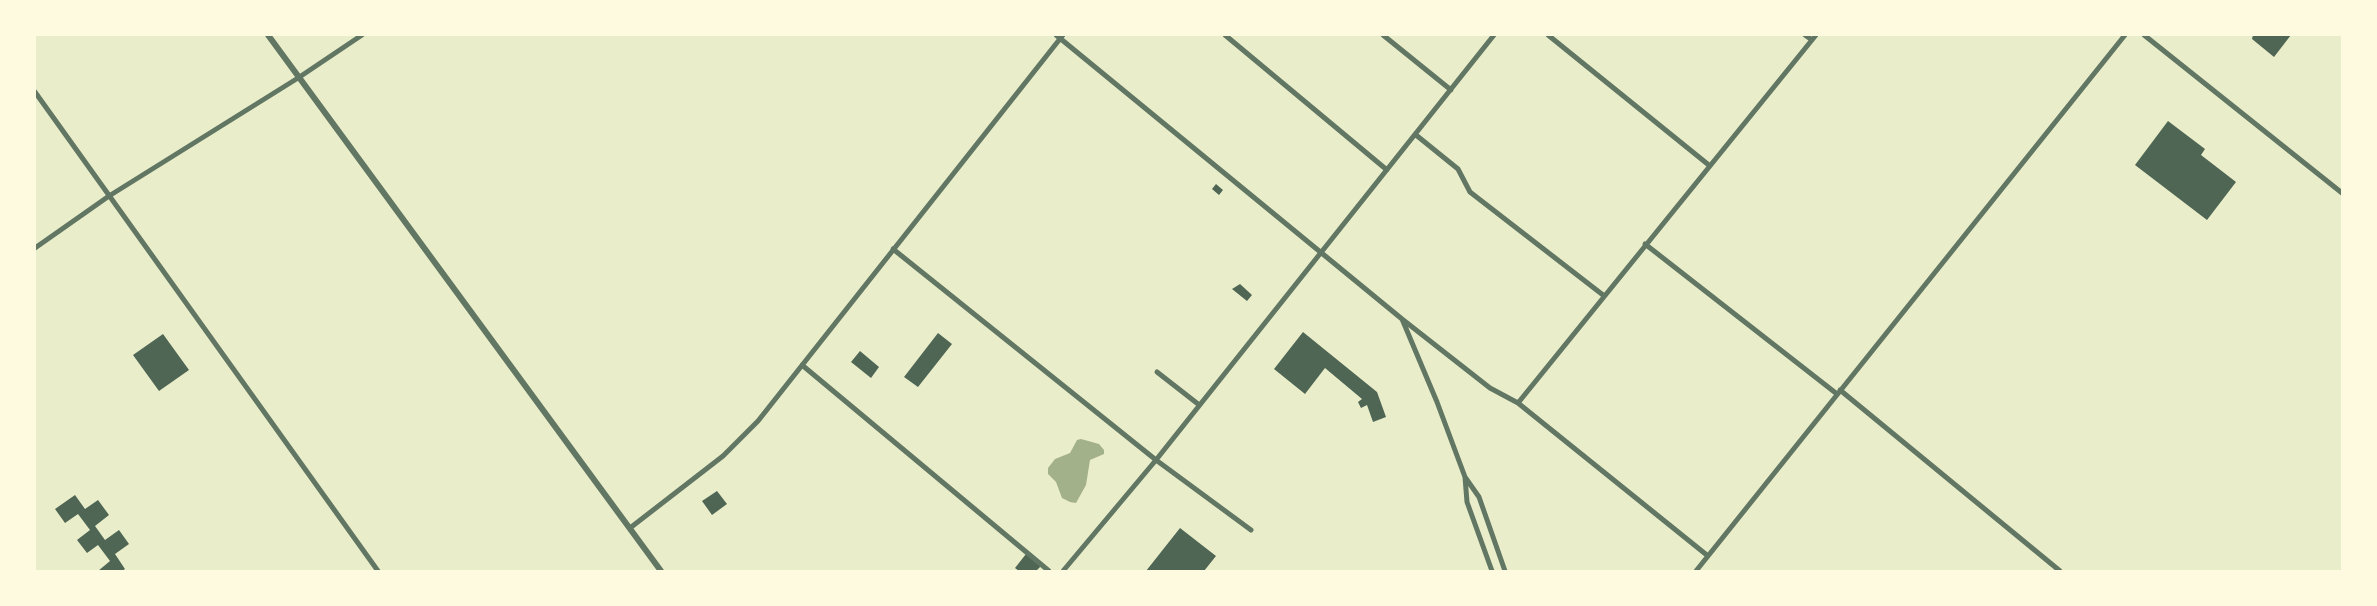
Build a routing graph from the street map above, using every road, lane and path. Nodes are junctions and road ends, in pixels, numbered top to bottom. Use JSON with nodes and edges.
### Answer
{"nodes":[{"id":1,"x":268,"y":35,"type":"edge"},
{"id":2,"x":362,"y":35,"type":"edge"},
{"id":3,"x":1225,"y":35,"type":"edge"},
{"id":4,"x":1383,"y":35,"type":"edge"},
{"id":5,"x":1494,"y":35,"type":"edge"},
{"id":6,"x":1548,"y":35,"type":"edge"},
{"id":7,"x":1805,"y":35,"type":"edge"},
{"id":8,"x":1816,"y":35,"type":"edge"},
{"id":9,"x":2125,"y":35,"type":"edge"},
{"id":10,"x":2144,"y":35,"type":"edge"},
{"id":11,"x":1060,"y":36,"type":"edge"},
{"id":12,"x":1812,"y":40,"type":"junction"},
{"id":13,"x":298,"y":78,"type":"junction"},
{"id":14,"x":1451,"y":90,"type":"junction"},
{"id":15,"x":35,"y":92,"type":"edge"},
{"id":16,"x":1416,"y":135,"type":"junction"},
{"id":17,"x":1710,"y":166,"type":"junction"},
{"id":18,"x":1387,"y":170,"type":"junction"},
{"id":19,"x":2342,"y":193,"type":"edge"},
{"id":20,"x":109,"y":196,"type":"junction"},
{"id":21,"x":1645,"y":244,"type":"junction"},
{"id":22,"x":35,"y":248,"type":"edge"},
{"id":23,"x":894,"y":249,"type":"junction"},
{"id":24,"x":1322,"y":251,"type":"junction"},
{"id":25,"x":1603,"y":295,"type":"junction"},
{"id":26,"x":1402,"y":319,"type":"junction"},
{"id":27,"x":802,"y":365,"type":"junction"},
{"id":28,"x":1157,"y":372,"type":"dead end"},
{"id":29,"x":1839,"y":392,"type":"junction"},
{"id":30,"x":1518,"y":403,"type":"junction"},
{"id":31,"x":1198,"y":404,"type":"junction"},
{"id":32,"x":1156,"y":460,"type":"junction"},
{"id":33,"x":1465,"y":477,"type":"junction"},
{"id":34,"x":630,"y":528,"type":"junction"},
{"id":35,"x":1251,"y":530,"type":"dead end"},
{"id":36,"x":1708,"y":556,"type":"junction"},
{"id":37,"x":378,"y":571,"type":"edge"},
{"id":38,"x":661,"y":571,"type":"edge"},
{"id":39,"x":1049,"y":571,"type":"edge"},
{"id":40,"x":1063,"y":571,"type":"edge"},
{"id":41,"x":1492,"y":571,"type":"edge"},
{"id":42,"x":1505,"y":571,"type":"edge"},
{"id":43,"x":1696,"y":571,"type":"edge"},
{"id":44,"x":2060,"y":571,"type":"edge"}],
"edges":[{"from":1,"to":13,"type":"street"},
{"from":2,"to":13,"type":"street"},
{"from":3,"to":18,"type":"street"},
{"from":4,"to":14,"type":"street"},
{"from":5,"to":14,"type":"street"},
{"from":6,"to":17,"type":"street"},
{"from":7,"to":12,"type":"street"},
{"from":8,"to":12,"type":"street"},
{"from":9,"to":29,"type":"street"},
{"from":10,"to":19,"type":"street"},
{"from":11,"to":23,"type":"street"},
{"from":11,"to":24,"type":"street"},
{"from":12,"to":17,"type":"street"},
{"from":13,"to":20,"type":"street"},
{"from":13,"to":34,"type":"street"},
{"from":14,"to":16,"type":"street"},
{"from":15,"to":20,"type":"street"},
{"from":16,"to":18,"type":"street"},
{"from":16,"to":25,"type":"street"},
{"from":17,"to":21,"type":"street"},
{"from":18,"to":24,"type":"street"},
{"from":20,"to":22,"type":"street"},
{"from":20,"to":37,"type":"street"},
{"from":21,"to":25,"type":"street"},
{"from":21,"to":29,"type":"street"},
{"from":23,"to":27,"type":"street"},
{"from":23,"to":32,"type":"street"},
{"from":24,"to":26,"type":"street"},
{"from":24,"to":31,"type":"street"},
{"from":25,"to":30,"type":"street"},
{"from":26,"to":30,"type":"street"},
{"from":26,"to":33,"type":"street"},
{"from":27,"to":34,"type":"street"},
{"from":27,"to":39,"type":"street"},
{"from":28,"to":31,"type":"street"},
{"from":29,"to":36,"type":"street"},
{"from":29,"to":44,"type":"street"},
{"from":30,"to":36,"type":"street"},
{"from":31,"to":32,"type":"street"},
{"from":32,"to":35,"type":"street"},
{"from":32,"to":40,"type":"street"},
{"from":33,"to":41,"type":"street"},
{"from":33,"to":42,"type":"street"},
{"from":34,"to":38,"type":"street"},
{"from":36,"to":43,"type":"street"}]}
